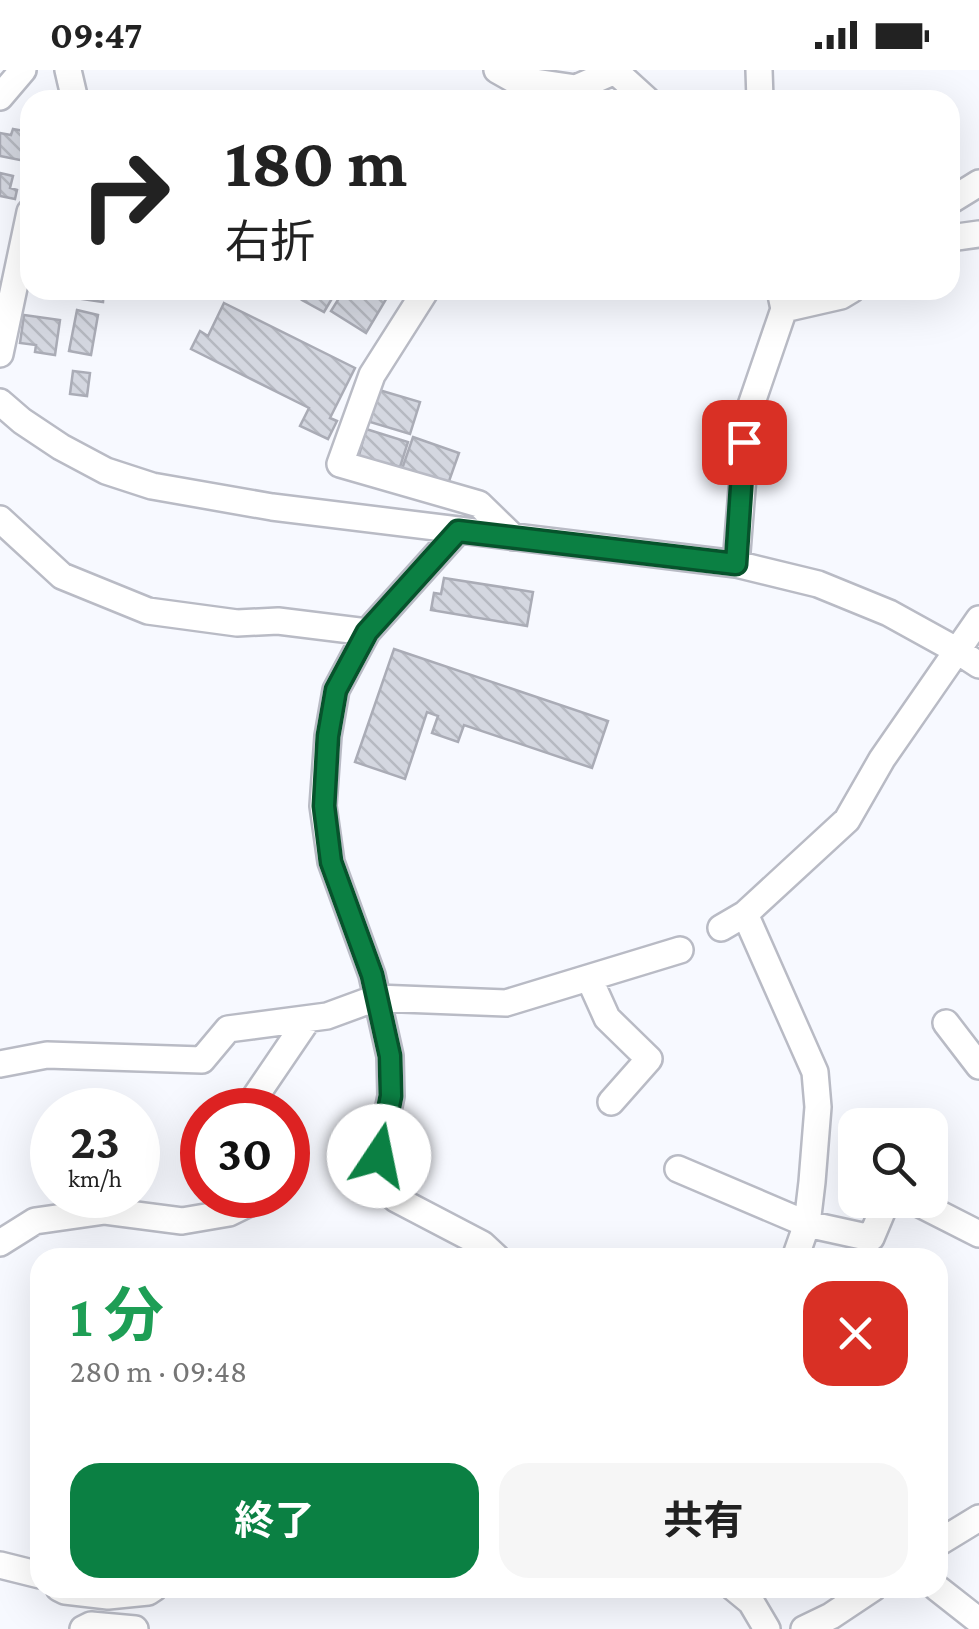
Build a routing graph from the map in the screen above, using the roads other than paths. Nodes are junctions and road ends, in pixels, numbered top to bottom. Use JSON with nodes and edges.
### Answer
{"nodes":[{"id":1,"x":24,"y":70,"type":"edge"},
{"id":2,"x":498,"y":70,"type":"edge"},
{"id":3,"x":636,"y":90,"type":"edge"},
{"id":4,"x":0,"y":97,"type":"edge"},
{"id":5,"x":20,"y":259,"type":"edge"},
{"id":6,"x":420,"y":300,"type":"edge"},
{"id":7,"x":782,"y":300,"type":"edge"},
{"id":8,"x":0,"y":354,"type":"edge"},
{"id":9,"x":0,"y":402,"type":"edge"},
{"id":10,"x":0,"y":518,"type":"edge"},
{"id":11,"x":458,"y":531,"type":"junction"},
{"id":12,"x":512,"y":537,"type":"junction"},
{"id":13,"x":736,"y":564,"type":"junction"},
{"id":14,"x":979,"y":619,"type":"edge"},
{"id":15,"x":367,"y":632,"type":"junction"},
{"id":16,"x":956,"y":650,"type":"junction"},
{"id":17,"x":979,"y":665,"type":"edge"},
{"id":18,"x":744,"y":914,"type":"junction"},
{"id":19,"x":721,"y":928,"type":"dead end"},
{"id":20,"x":680,"y":950,"type":"dead end"},
{"id":21,"x":589,"y":978,"type":"junction"},
{"id":22,"x":376,"y":998,"type":"junction"},
{"id":23,"x":308,"y":1019,"type":"junction"},
{"id":24,"x":946,"y":1023,"type":"dead end"},
{"id":25,"x":0,"y":1064,"type":"edge"},
{"id":26,"x":979,"y":1066,"type":"edge"},
{"id":27,"x":261,"y":1088,"type":"edge"},
{"id":28,"x":611,"y":1102,"type":"dead end"},
{"id":29,"x":678,"y":1169,"type":"dead end"},
{"id":30,"x":194,"y":1218,"type":"edge"},
{"id":31,"x":879,"y":1218,"type":"edge"},
{"id":32,"x":947,"y":1218,"type":"edge"},
{"id":33,"x":807,"y":1224,"type":"junction"},
{"id":34,"x":979,"y":1234,"type":"edge"},
{"id":35,"x":0,"y":1243,"type":"edge"},
{"id":36,"x":486,"y":1248,"type":"edge"},
{"id":37,"x":799,"y":1248,"type":"edge"},
{"id":38,"x":979,"y":1518,"type":"edge"},
{"id":39,"x":948,"y":1537,"type":"edge"},
{"id":40,"x":0,"y":1565,"type":"edge"},
{"id":41,"x":30,"y":1572,"type":"edge"},
{"id":42,"x":948,"y":1597,"type":"edge"},
{"id":43,"x":745,"y":1598,"type":"edge"},
{"id":44,"x":858,"y":1598,"type":"edge"},
{"id":45,"x":979,"y":1621,"type":"edge"},
{"id":46,"x":84,"y":1629,"type":"edge"},
{"id":47,"x":135,"y":1629,"type":"edge"},
{"id":48,"x":768,"y":1629,"type":"edge"},
{"id":49,"x":804,"y":1629,"type":"edge"}],
"edges":[{"from":1,"to":4,"type":"street"},
{"from":2,"to":3,"type":"street"},
{"from":5,"to":8,"type":"street"},
{"from":6,"to":12,"type":"street"},
{"from":7,"to":13,"type":"street"},
{"from":9,"to":11,"type":"street"},
{"from":10,"to":15,"type":"street"},
{"from":11,"to":12,"type":"street"},
{"from":11,"to":15,"type":"street"},
{"from":12,"to":13,"type":"street"},
{"from":13,"to":16,"type":"street"},
{"from":14,"to":16,"type":"street"},
{"from":15,"to":22,"type":"street"},
{"from":16,"to":17,"type":"street"},
{"from":16,"to":18,"type":"street"},
{"from":18,"to":19,"type":"street"},
{"from":18,"to":33,"type":"street"},
{"from":20,"to":21,"type":"street"},
{"from":21,"to":22,"type":"street"},
{"from":21,"to":28,"type":"street"},
{"from":22,"to":23,"type":"street"},
{"from":22,"to":36,"type":"street"},
{"from":23,"to":25,"type":"street"},
{"from":23,"to":27,"type":"street"},
{"from":24,"to":26,"type":"street"},
{"from":29,"to":33,"type":"street"},
{"from":30,"to":35,"type":"street"},
{"from":31,"to":33,"type":"street"},
{"from":32,"to":34,"type":"street"},
{"from":33,"to":37,"type":"street"},
{"from":38,"to":39,"type":"street"},
{"from":40,"to":41,"type":"street"},
{"from":42,"to":45,"type":"street"},
{"from":43,"to":48,"type":"street"},
{"from":44,"to":49,"type":"street"},
{"from":46,"to":47,"type":"street"}]}
